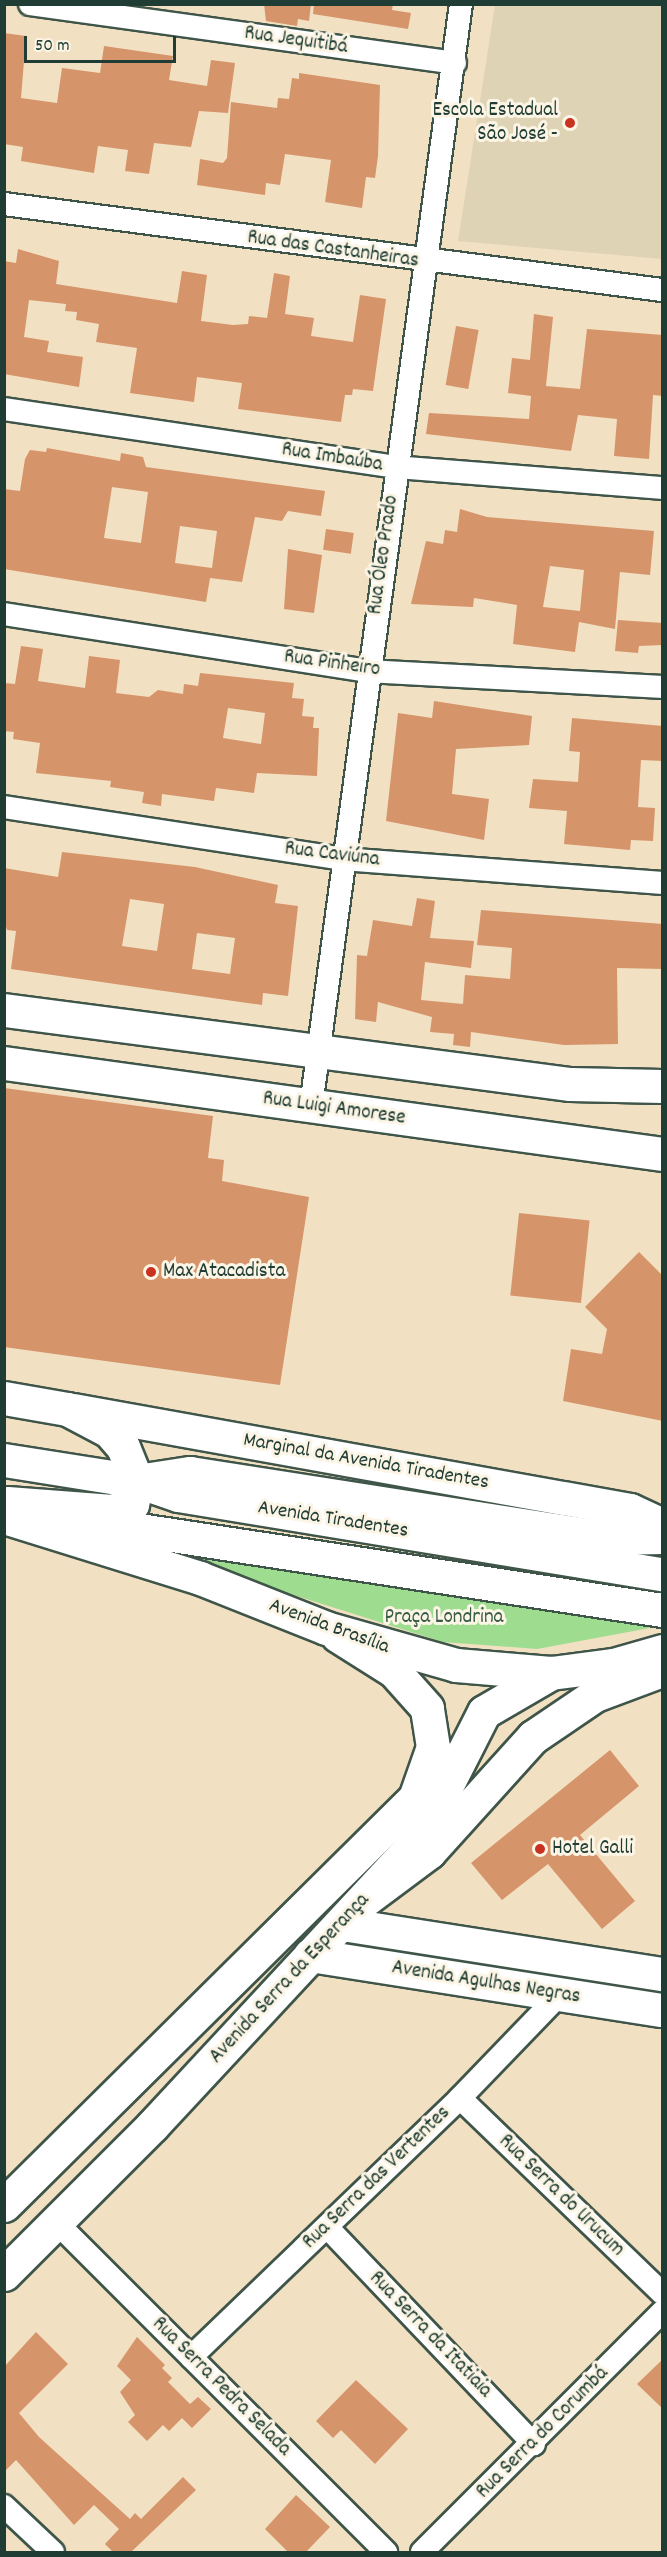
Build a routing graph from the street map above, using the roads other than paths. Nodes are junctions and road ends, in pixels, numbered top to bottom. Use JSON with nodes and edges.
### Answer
{"nodes":[{"id":1,"x":30,"y":4,"type":"edge"},
{"id":2,"x":461,"y":4,"type":"edge"},
{"id":3,"x":455,"y":63,"type":"junction"},
{"id":4,"x":4,"y":204,"type":"edge"},
{"id":5,"x":425,"y":262,"type":"junction"},
{"id":6,"x":663,"y":290,"type":"edge"},
{"id":7,"x":4,"y":409,"type":"edge"},
{"id":8,"x":395,"y":467,"type":"junction"},
{"id":9,"x":663,"y":488,"type":"edge"},
{"id":10,"x":4,"y":614,"type":"edge"},
{"id":11,"x":368,"y":671,"type":"junction"},
{"id":12,"x":663,"y":687,"type":"edge"},
{"id":13,"x":4,"y":807,"type":"edge"},
{"id":14,"x":343,"y":859,"type":"junction"},
{"id":15,"x":663,"y":883,"type":"edge"},
{"id":16,"x":4,"y":1010,"type":"edge"},
{"id":17,"x":318,"y":1052,"type":"junction"},
{"id":18,"x":4,"y":1064,"type":"edge"},
{"id":19,"x":663,"y":1086,"type":"edge"},
{"id":20,"x":311,"y":1106,"type":"junction"},
{"id":21,"x":663,"y":1154,"type":"edge"},
{"id":22,"x":4,"y":1398,"type":"edge"},
{"id":23,"x":67,"y":1408,"type":"junction"},
{"id":24,"x":4,"y":1460,"type":"edge"},
{"id":25,"x":137,"y":1481,"type":"junction"},
{"id":26,"x":4,"y":1503,"type":"edge"},
{"id":27,"x":4,"y":1509,"type":"edge"},
{"id":28,"x":4,"y":1516,"type":"edge"},
{"id":29,"x":663,"y":1525,"type":"edge"},
{"id":30,"x":663,"y":1537,"type":"edge"},
{"id":31,"x":663,"y":1574,"type":"edge"},
{"id":32,"x":663,"y":1610,"type":"edge"},
{"id":33,"x":326,"y":1628,"type":"junction"},
{"id":34,"x":663,"y":1651,"type":"edge"},
{"id":35,"x":663,"y":1670,"type":"edge"},
{"id":36,"x":551,"y":1673,"type":"junction"},
{"id":37,"x":366,"y":1899,"type":"junction"},
{"id":38,"x":342,"y":1924,"type":"junction"},
{"id":39,"x":310,"y":1955,"type":"junction"},
{"id":40,"x":663,"y":1974,"type":"edge"},
{"id":41,"x":559,"y":1995,"type":"junction"},
{"id":42,"x":663,"y":2010,"type":"edge"},
{"id":43,"x":460,"y":2098,"type":"junction"},
{"id":44,"x":4,"y":2205,"type":"edge"},
{"id":45,"x":56,"y":2222,"type":"junction"},
{"id":46,"x":327,"y":2227,"type":"junction"},
{"id":47,"x":4,"y":2274,"type":"edge"},
{"id":48,"x":663,"y":2293,"type":"edge"},
{"id":49,"x":663,"y":2312,"type":"edge"},
{"id":50,"x":191,"y":2357,"type":"junction"},
{"id":51,"x":534,"y":2444,"type":"junction"},
{"id":52,"x":4,"y":2505,"type":"edge"},
{"id":53,"x":53,"y":2553,"type":"edge"},
{"id":54,"x":386,"y":2553,"type":"edge"},
{"id":55,"x":422,"y":2553,"type":"edge"}],
"edges":[{"from":1,"to":3,"type":"street","name":"Rua Jequitibá"},
{"from":2,"to":3,"type":"street","name":"Rua Óleo Prado"},
{"from":3,"to":5,"type":"street","name":"Rua Óleo Prado"},
{"from":4,"to":5,"type":"street","name":"Rua das Castanheiras"},
{"from":5,"to":6,"type":"street","name":"Rua das Castanheiras"},
{"from":5,"to":8,"type":"street","name":"Rua Óleo Prado"},
{"from":7,"to":8,"type":"street","name":"Rua Imbaúba"},
{"from":8,"to":9,"type":"street","name":"Rua Imbaúba"},
{"from":8,"to":11,"type":"street","name":"Rua Óleo Prado"},
{"from":10,"to":11,"type":"street","name":"Rua Pinheiro"},
{"from":11,"to":12,"type":"street","name":"Rua Pinheiro"},
{"from":11,"to":14,"type":"street","name":"Rua Óleo Prado"},
{"from":13,"to":14,"type":"street","name":"Rua Caviúna"},
{"from":14,"to":15,"type":"street","name":"Rua Caviúna"},
{"from":14,"to":17,"type":"street","name":"Rua Óleo Prado"},
{"from":16,"to":17,"type":"main road"},
{"from":17,"to":19,"type":"main road"},
{"from":17,"to":20,"type":"street","name":"Rua Óleo Prado"},
{"from":18,"to":20,"type":"main road","name":"Rua Luigi Amorese"},
{"from":20,"to":21,"type":"main road","name":"Rua Luigi Amorese"},
{"from":22,"to":23,"type":"main road","name":"Marginal da Avenida Tiradentes"},
{"from":23,"to":25,"type":"main road"},
{"from":23,"to":29,"type":"main road","name":"Marginal da Avenida Tiradentes"},
{"from":24,"to":25,"type":"main road","name":"Avenida Tiradentes"},
{"from":25,"to":26,"type":"main road"},
{"from":25,"to":30,"type":"main road"},
{"from":25,"to":31,"type":"main road","name":"Avenida Tiradentes"},
{"from":27,"to":32,"type":"main road","name":"Avenida Tiradentes"},
{"from":28,"to":33,"type":"main road","name":"Avenida Brasília"},
{"from":33,"to":36,"type":"main road","name":"Avenida Brasília"},
{"from":33,"to":44,"type":"main road","name":"Avenida Serra da Esperança"},
{"from":34,"to":36,"type":"main road","name":"Avenida Brasília"},
{"from":35,"to":37,"type":"main road"},
{"from":36,"to":37,"type":"main road","name":"Avenida Serra da Esperança"},
{"from":37,"to":38,"type":"main road","name":"Avenida Serra da Esperança"},
{"from":38,"to":39,"type":"main road","name":"Avenida Serra da Esperança"},
{"from":38,"to":40,"type":"main road","name":"Avenida Agulhas Negras"},
{"from":39,"to":41,"type":"main road","name":"Avenida Agulhas Negras"},
{"from":39,"to":45,"type":"main road","name":"Avenida Serra da Esperança"},
{"from":41,"to":42,"type":"main road","name":"Avenida Agulhas Negras"},
{"from":41,"to":43,"type":"street","name":"Rua Serra das Vertentes"},
{"from":43,"to":46,"type":"street","name":"Rua Serra das Vertentes"},
{"from":43,"to":48,"type":"street","name":"Rua Serra do Urucum"},
{"from":45,"to":47,"type":"main road","name":"Avenida Serra da Esperança"},
{"from":45,"to":50,"type":"street","name":"Rua Serra Pedra Selada"},
{"from":46,"to":50,"type":"street","name":"Rua Serra das Vertentes"},
{"from":46,"to":51,"type":"street","name":"Rua Serra da Itatiaia"},
{"from":49,"to":51,"type":"street","name":"Rua Serra do Corumbá"},
{"from":50,"to":54,"type":"street","name":"Rua Serra Pedra Selada"},
{"from":51,"to":55,"type":"street","name":"Rua Serra do Corumbá"},
{"from":52,"to":53,"type":"street"}]}
